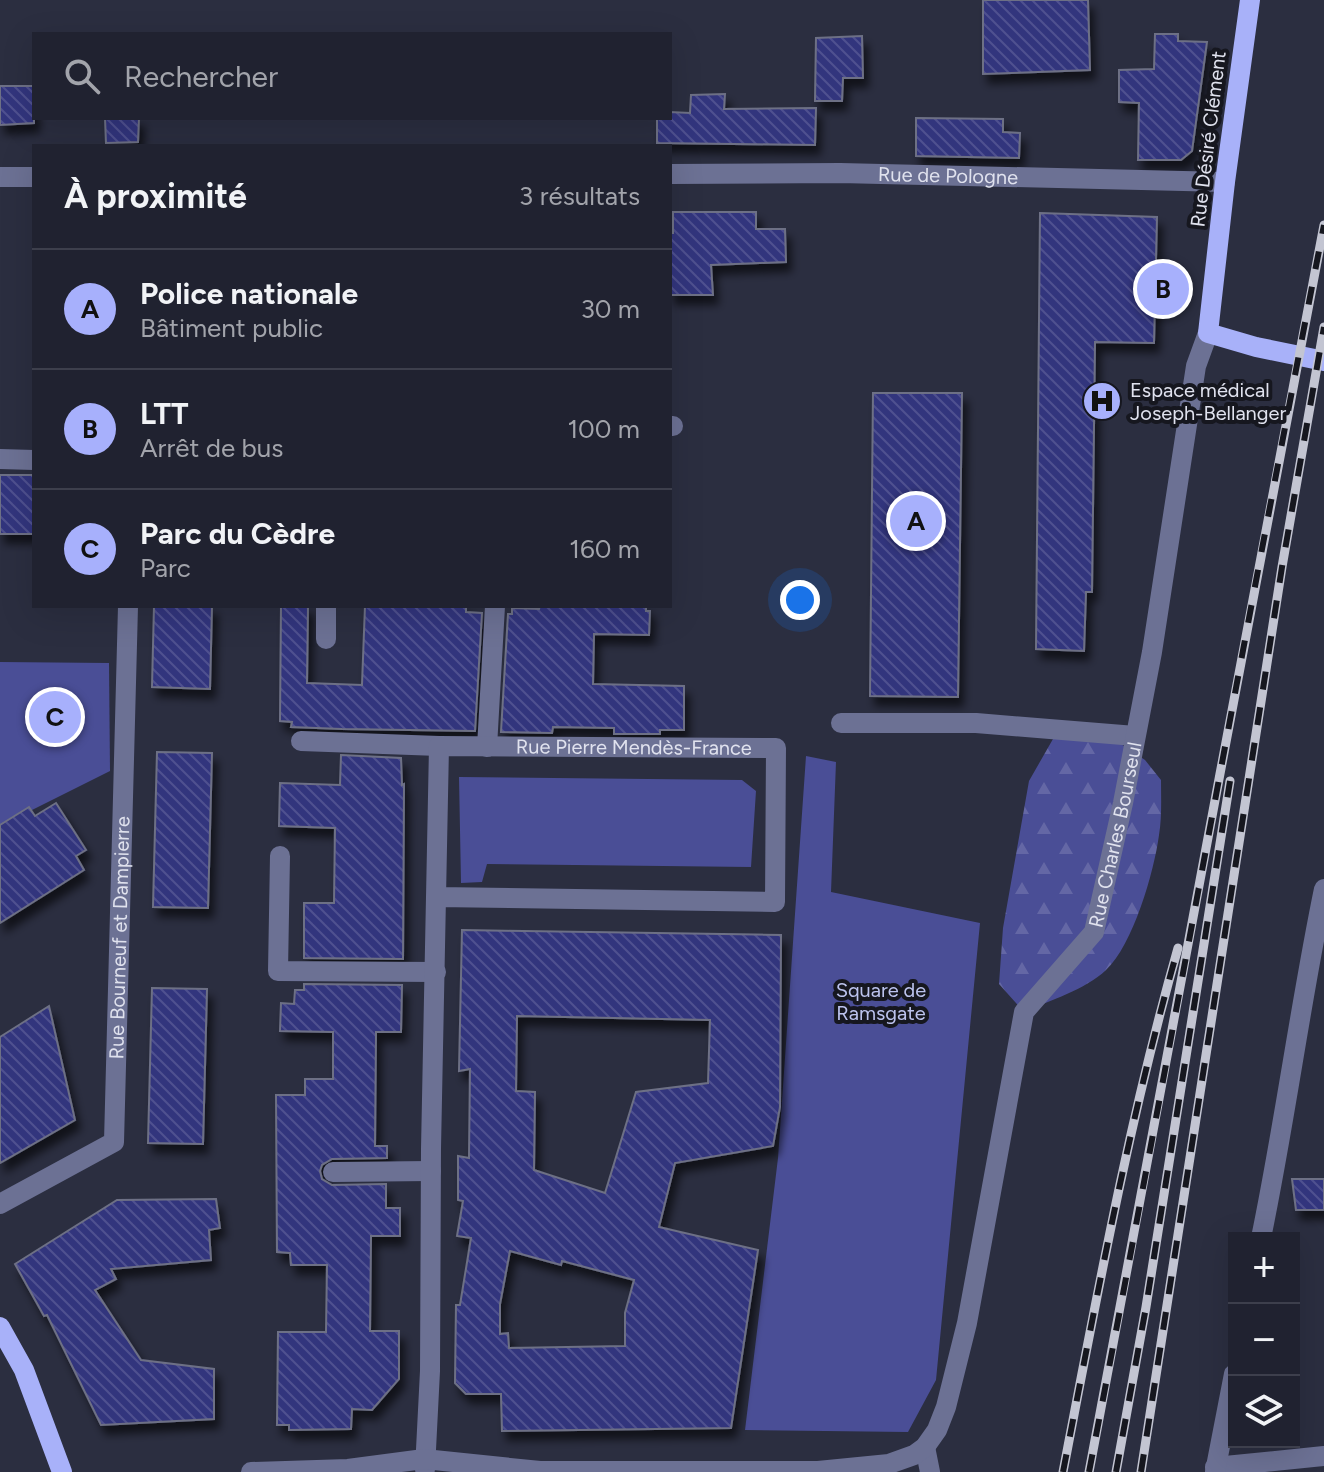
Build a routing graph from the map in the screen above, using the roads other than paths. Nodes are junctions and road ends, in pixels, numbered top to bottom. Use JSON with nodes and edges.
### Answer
{"nodes":[{"id":1,"x":1250,"y":0,"type":"edge"},
{"id":2,"x":672,"y":174,"type":"edge"},
{"id":3,"x":0,"y":177,"type":"edge"},
{"id":4,"x":32,"y":177,"type":"edge"},
{"id":5,"x":1225,"y":182,"type":"junction"},
{"id":6,"x":1208,"y":333,"type":"junction"},
{"id":7,"x":1324,"y":361,"type":"edge"},
{"id":8,"x":0,"y":459,"type":"edge"},
{"id":9,"x":32,"y":460,"type":"edge"},
{"id":10,"x":128,"y":608,"type":"edge"},
{"id":11,"x":326,"y":608,"type":"edge"},
{"id":12,"x":495,"y":608,"type":"edge"},
{"id":13,"x":326,"y":639,"type":"dead end"},
{"id":14,"x":841,"y":723,"type":"dead end"},
{"id":15,"x":1135,"y":736,"type":"junction"},
{"id":16,"x":301,"y":741,"type":"dead end"},
{"id":17,"x":439,"y":746,"type":"junction"},
{"id":18,"x":487,"y":747,"type":"junction"},
{"id":19,"x":280,"y":856,"type":"dead end"},
{"id":20,"x":1324,"y":889,"type":"edge"},
{"id":21,"x":437,"y":897,"type":"junction"},
{"id":22,"x":436,"y":972,"type":"junction"},
{"id":23,"x":431,"y":1171,"type":"junction"},
{"id":24,"x":333,"y":1172,"type":"dead end"},
{"id":25,"x":0,"y":1204,"type":"edge"},
{"id":26,"x":1262,"y":1232,"type":"edge"},
{"id":27,"x":0,"y":1327,"type":"edge"},
{"id":28,"x":1234,"y":1376,"type":"edge"},
{"id":29,"x":925,"y":1447,"type":"junction"},
{"id":30,"x":1324,"y":1456,"type":"edge"},
{"id":31,"x":424,"y":1465,"type":"edge"},
{"id":32,"x":1215,"y":1470,"type":"edge"},
{"id":33,"x":818,"y":1471,"type":"edge"},
{"id":34,"x":62,"y":1472,"type":"edge"},
{"id":35,"x":251,"y":1472,"type":"edge"},
{"id":36,"x":930,"y":1472,"type":"edge"}],
"edges":[{"from":1,"to":5,"type":"main road","name":"Rue Désiré Clément"},
{"from":2,"to":5,"type":"street","name":"Rue de Pologne"},
{"from":3,"to":4,"type":"street"},
{"from":5,"to":6,"type":"main road","name":"Rue Désiré Clément"},
{"from":6,"to":7,"type":"main road"},
{"from":6,"to":15,"type":"street","name":"Rue Charles Bourseul"},
{"from":8,"to":9,"type":"street"},
{"from":10,"to":25,"type":"street","name":"Rue Bourneuf et Dampierre"},
{"from":11,"to":13,"type":"street"},
{"from":12,"to":18,"type":"street"},
{"from":14,"to":15,"type":"street"},
{"from":15,"to":29,"type":"street","name":"Rue Charles Bourseul"},
{"from":16,"to":17,"type":"street","name":"Rue Pierre Mendès-France"},
{"from":17,"to":18,"type":"street","name":"Rue Pierre Mendès-France"},
{"from":17,"to":21,"type":"street"},
{"from":18,"to":21,"type":"street","name":"Rue Pierre Mendès-France"},
{"from":19,"to":22,"type":"street"},
{"from":20,"to":26,"type":"street"},
{"from":21,"to":22,"type":"street"},
{"from":22,"to":23,"type":"street"},
{"from":23,"to":24,"type":"street"},
{"from":23,"to":31,"type":"street"},
{"from":27,"to":34,"type":"main road"},
{"from":28,"to":32,"type":"street"},
{"from":29,"to":33,"type":"street"},
{"from":29,"to":36,"type":"street"},
{"from":30,"to":32,"type":"street"},
{"from":31,"to":33,"type":"street"},
{"from":31,"to":35,"type":"street"}]}
